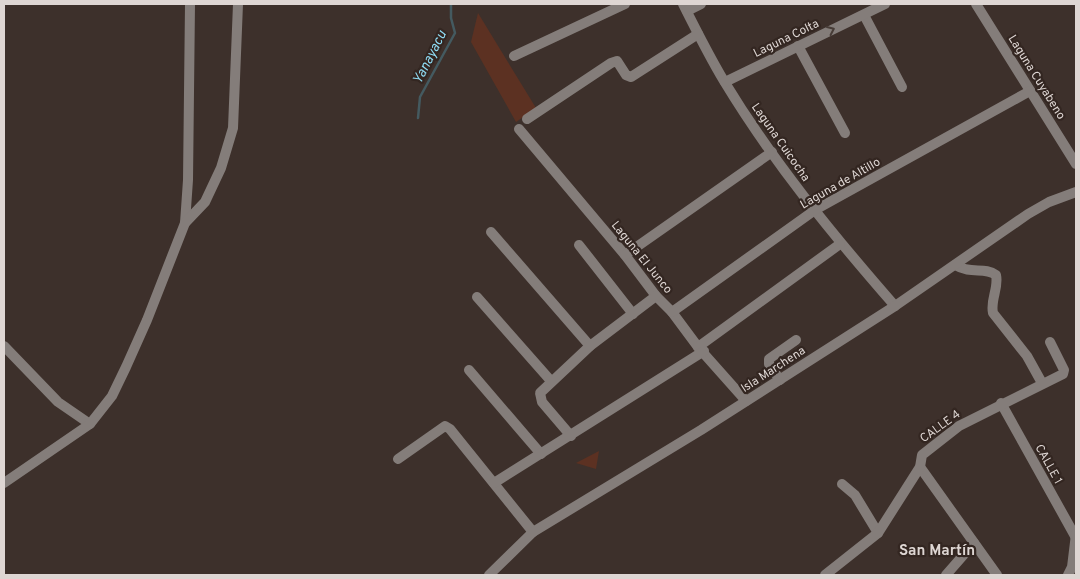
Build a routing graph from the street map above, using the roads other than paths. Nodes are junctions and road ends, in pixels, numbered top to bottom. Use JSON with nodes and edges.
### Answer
{"nodes":[{"id":1,"x":190,"y":4,"type":"edge"},
{"id":2,"x":238,"y":4,"type":"edge"},
{"id":3,"x":625,"y":4,"type":"edge"},
{"id":4,"x":701,"y":4,"type":"edge"},
{"id":5,"x":885,"y":4,"type":"edge"},
{"id":6,"x":976,"y":4,"type":"edge"},
{"id":7,"x":685,"y":7,"type":"edge"},
{"id":8,"x":864,"y":15,"type":"junction"},
{"id":9,"x":698,"y":34,"type":"junction"},
{"id":10,"x":798,"y":46,"type":"junction"},
{"id":11,"x":514,"y":56,"type":"dead end"},
{"id":12,"x":724,"y":82,"type":"junction"},
{"id":13,"x":902,"y":87,"type":"dead end"},
{"id":14,"x":1030,"y":92,"type":"junction"},
{"id":15,"x":527,"y":119,"type":"dead end"},
{"id":16,"x":519,"y":128,"type":"dead end"},
{"id":17,"x":844,"y":133,"type":"dead end"},
{"id":18,"x":772,"y":152,"type":"junction"},
{"id":19,"x":1076,"y":164,"type":"edge"},
{"id":20,"x":1076,"y":192,"type":"edge"},
{"id":21,"x":814,"y":210,"type":"junction"},
{"id":22,"x":185,"y":223,"type":"junction"},
{"id":23,"x":491,"y":232,"type":"dead end"},
{"id":24,"x":840,"y":244,"type":"junction"},
{"id":25,"x":579,"y":245,"type":"dead end"},
{"id":26,"x":625,"y":255,"type":"junction"},
{"id":27,"x":955,"y":265,"type":"junction"},
{"id":28,"x":656,"y":296,"type":"junction"},
{"id":29,"x":477,"y":297,"type":"dead end"},
{"id":30,"x":895,"y":306,"type":"junction"},
{"id":31,"x":672,"y":312,"type":"junction"},
{"id":32,"x":632,"y":314,"type":"junction"},
{"id":33,"x":796,"y":340,"type":"dead end"},
{"id":34,"x":1050,"y":342,"type":"dead end"},
{"id":35,"x":4,"y":346,"type":"edge"},
{"id":36,"x":590,"y":346,"type":"junction"},
{"id":37,"x":701,"y":349,"type":"junction"},
{"id":38,"x":469,"y":370,"type":"dead end"},
{"id":39,"x":780,"y":380,"type":"junction"},
{"id":40,"x":551,"y":381,"type":"junction"},
{"id":41,"x":1042,"y":383,"type":"junction"},
{"id":42,"x":746,"y":401,"type":"junction"},
{"id":43,"x":1001,"y":403,"type":"junction"},
{"id":44,"x":90,"y":424,"type":"junction"},
{"id":45,"x":571,"y":436,"type":"junction"},
{"id":46,"x":541,"y":454,"type":"junction"},
{"id":47,"x":398,"y":459,"type":"dead end"},
{"id":48,"x":920,"y":467,"type":"junction"},
{"id":49,"x":4,"y":483,"type":"edge"},
{"id":50,"x":494,"y":483,"type":"junction"},
{"id":51,"x":842,"y":484,"type":"dead end"},
{"id":52,"x":533,"y":532,"type":"junction"},
{"id":53,"x":878,"y":532,"type":"junction"},
{"id":54,"x":1076,"y":535,"type":"edge"},
{"id":55,"x":974,"y":543,"type":"junction"},
{"id":56,"x":489,"y":575,"type":"edge"},
{"id":57,"x":825,"y":575,"type":"edge"},
{"id":58,"x":946,"y":575,"type":"edge"},
{"id":59,"x":997,"y":575,"type":"edge"},
{"id":60,"x":1068,"y":575,"type":"edge"}],
"edges":[{"from":1,"to":22,"type":"street"},
{"from":2,"to":22,"type":"street"},
{"from":3,"to":11,"type":"street"},
{"from":4,"to":7,"type":"street"},
{"from":5,"to":8,"type":"street","name":"Laguna Colta"},
{"from":6,"to":14,"type":"street","name":"Laguna Cuyabeno"},
{"from":7,"to":9,"type":"street","name":"Laguna Cuicocha"},
{"from":10,"to":8,"type":"street","name":"Laguna Colta","one_way":true},
{"from":8,"to":13,"type":"street"},
{"from":9,"to":12,"type":"street","name":"Laguna Cuicocha"},
{"from":9,"to":15,"type":"street"},
{"from":10,"to":12,"type":"street","name":"Laguna Colta"},
{"from":10,"to":17,"type":"street"},
{"from":12,"to":18,"type":"street","name":"Laguna Cuicocha"},
{"from":14,"to":19,"type":"street","name":"Laguna Cuyabeno"},
{"from":14,"to":21,"type":"street","name":"Laguna de Altillo"},
{"from":16,"to":26,"type":"street","name":"Laguna El Junco"},
{"from":18,"to":21,"type":"street","name":"Laguna Cuicocha"},
{"from":18,"to":26,"type":"street"},
{"from":20,"to":27,"type":"street","name":"Isla Marchena"},
{"from":21,"to":24,"type":"street","name":"Laguna Cuicocha"},
{"from":21,"to":31,"type":"street","name":"Laguna de Altillo"},
{"from":22,"to":44,"type":"street"},
{"from":23,"to":36,"type":"street"},
{"from":24,"to":30,"type":"street","name":"Laguna Cuicocha"},
{"from":24,"to":37,"type":"street"},
{"from":25,"to":32,"type":"street"},
{"from":26,"to":28,"type":"street","name":"Laguna El Junco"},
{"from":27,"to":30,"type":"street","name":"Isla Marchena"},
{"from":27,"to":41,"type":"street"},
{"from":28,"to":31,"type":"street","name":"Laguna El Junco"},
{"from":28,"to":32,"type":"street"},
{"from":29,"to":40,"type":"street"},
{"from":30,"to":39,"type":"street","name":"Isla Marchena"},
{"from":31,"to":37,"type":"street","name":"Laguna El Junco"},
{"from":32,"to":36,"type":"street"},
{"from":33,"to":39,"type":"street"},
{"from":34,"to":41,"type":"street","name":"CALLE 4"},
{"from":35,"to":44,"type":"street"},
{"from":36,"to":40,"type":"street"},
{"from":37,"to":42,"type":"street","name":"Laguna El Junco"},
{"from":37,"to":45,"type":"street"},
{"from":38,"to":46,"type":"street"},
{"from":39,"to":42,"type":"street","name":"Isla Marchena"},
{"from":40,"to":45,"type":"street"},
{"from":41,"to":43,"type":"street","name":"CALLE 4"},
{"from":42,"to":52,"type":"street","name":"Isla Marchena"},
{"from":43,"to":48,"type":"street","name":"CALLE 4"},
{"from":43,"to":54,"type":"street","name":"CALLE 1"},
{"from":44,"to":49,"type":"street"},
{"from":45,"to":46,"type":"street"},
{"from":46,"to":50,"type":"street"},
{"from":47,"to":50,"type":"street"},
{"from":48,"to":53,"type":"street","name":"CALLE 4"},
{"from":48,"to":55,"type":"street"},
{"from":50,"to":52,"type":"street"},
{"from":51,"to":53,"type":"street"},
{"from":52,"to":56,"type":"street","name":"Isla Marchena"},
{"from":53,"to":57,"type":"street","name":"CALLE 4"},
{"from":54,"to":60,"type":"street"},
{"from":55,"to":58,"type":"street"},
{"from":55,"to":59,"type":"street"}]}
